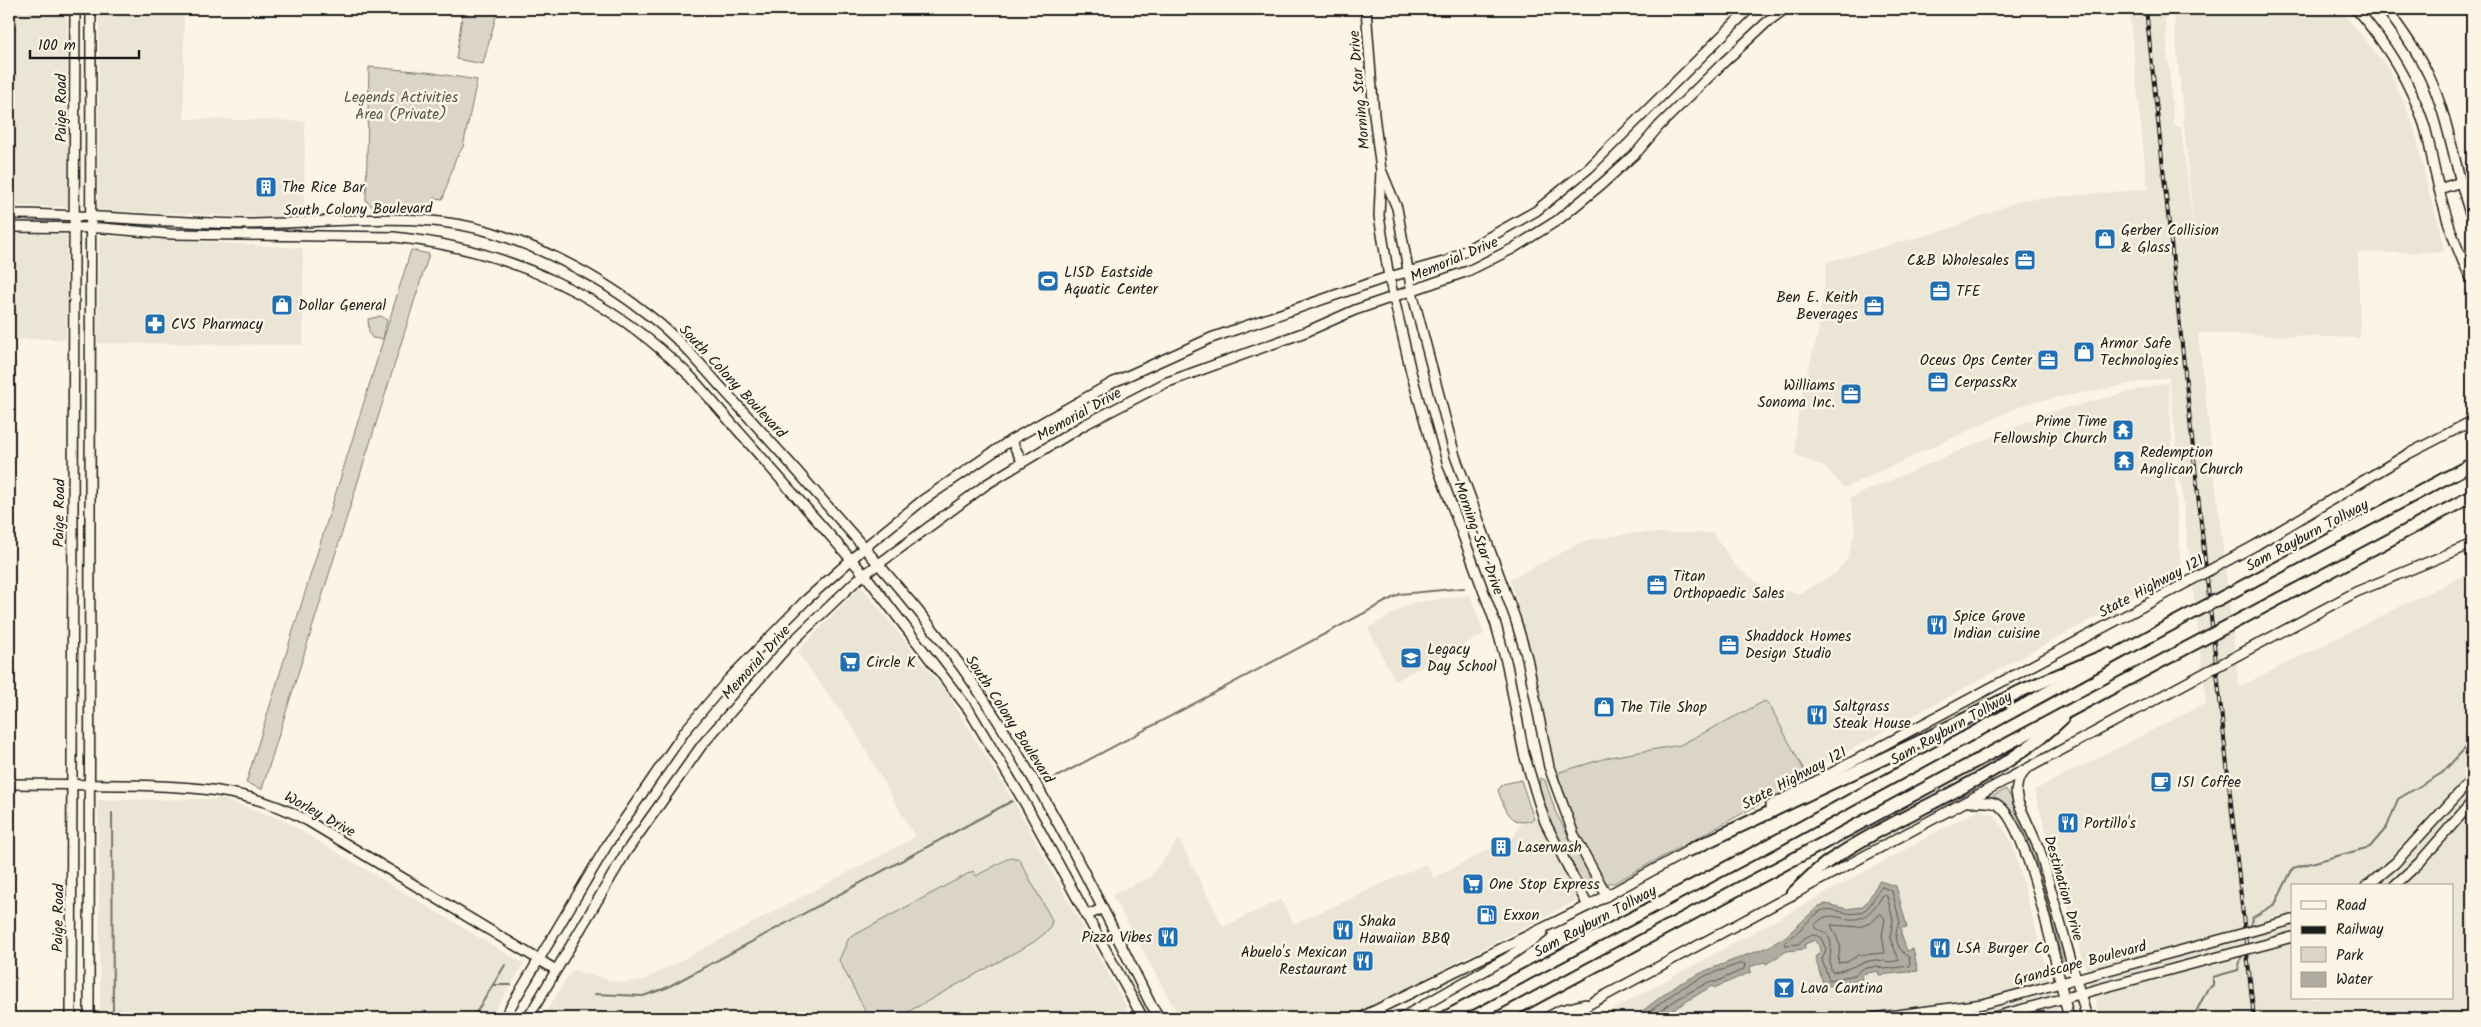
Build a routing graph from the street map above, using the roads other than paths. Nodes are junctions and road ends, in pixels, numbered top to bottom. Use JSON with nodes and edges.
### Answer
{"nodes":[{"id":1,"x":74,"y":9,"type":"edge"},
{"id":2,"x":91,"y":9,"type":"edge"},
{"id":3,"x":1366,"y":9,"type":"edge"},
{"id":4,"x":1749,"y":9,"type":"edge"},
{"id":5,"x":1784,"y":9,"type":"edge"},
{"id":6,"x":2356,"y":9,"type":"edge"},
{"id":7,"x":2386,"y":9,"type":"edge"},
{"id":8,"x":75,"y":80,"type":"junction"},
{"id":9,"x":91,"y":80,"type":"junction"},
{"id":10,"x":1380,"y":170,"type":"junction"},
{"id":11,"x":2461,"y":182,"type":"junction"},
{"id":12,"x":2439,"y":189,"type":"junction"},
{"id":13,"x":9,"y":214,"type":"edge"},
{"id":14,"x":75,"y":215,"type":"junction"},
{"id":15,"x":91,"y":215,"type":"junction"},
{"id":16,"x":2472,"y":219,"type":"edge"},
{"id":17,"x":177,"y":221,"type":"junction"},
{"id":18,"x":249,"y":224,"type":"junction"},
{"id":19,"x":9,"y":227,"type":"edge"},
{"id":20,"x":74,"y":228,"type":"junction"},
{"id":21,"x":90,"y":228,"type":"junction"},
{"id":22,"x":186,"y":234,"type":"junction"},
{"id":23,"x":248,"y":236,"type":"junction"},
{"id":24,"x":1408,"y":271,"type":"junction"},
{"id":25,"x":1389,"y":277,"type":"junction"},
{"id":26,"x":2472,"y":280,"type":"edge"},
{"id":27,"x":1412,"y":292,"type":"junction"},
{"id":28,"x":1393,"y":299,"type":"junction"},
{"id":29,"x":90,"y":332,"type":"junction"},
{"id":30,"x":74,"y":335,"type":"junction"},
{"id":31,"x":2472,"y":420,"type":"edge"},
{"id":32,"x":1011,"y":440,"type":"junction"},
{"id":33,"x":1022,"y":461,"type":"junction"},
{"id":34,"x":2472,"y":464,"type":"edge"},
{"id":35,"x":2472,"y":496,"type":"edge"},
{"id":36,"x":2472,"y":544,"type":"edge"},
{"id":37,"x":864,"y":548,"type":"junction"},
{"id":38,"x":850,"y":559,"type":"junction"},
{"id":39,"x":879,"y":564,"type":"junction"},
{"id":40,"x":864,"y":575,"type":"junction"},
{"id":41,"x":2136,"y":645,"type":"junction"},
{"id":42,"x":984,"y":700,"type":"junction"},
{"id":43,"x":2073,"y":709,"type":"junction"},
{"id":44,"x":969,"y":710,"type":"junction"},
{"id":45,"x":2025,"y":769,"type":"junction"},
{"id":46,"x":2472,"y":779,"type":"edge"},
{"id":47,"x":9,"y":784,"type":"edge"},
{"id":48,"x":73,"y":784,"type":"junction"},
{"id":49,"x":89,"y":785,"type":"junction"},
{"id":50,"x":1966,"y":802,"type":"junction"},
{"id":51,"x":2472,"y":802,"type":"edge"},
{"id":52,"x":1690,"y":850,"type":"junction"},
{"id":53,"x":2369,"y":884,"type":"edge"},
{"id":54,"x":2396,"y":884,"type":"edge"},
{"id":55,"x":1792,"y":894,"type":"junction"},
{"id":56,"x":1607,"y":896,"type":"junction"},
{"id":57,"x":1588,"y":906,"type":"junction"},
{"id":58,"x":1103,"y":908,"type":"junction"},
{"id":59,"x":1086,"y":916,"type":"junction"},
{"id":60,"x":1108,"y":917,"type":"junction"},
{"id":61,"x":1565,"y":917,"type":"junction"},
{"id":62,"x":2291,"y":920,"type":"edge"},
{"id":63,"x":1092,"y":926,"type":"junction"},
{"id":64,"x":2291,"y":937,"type":"edge"},
{"id":65,"x":539,"y":958,"type":"junction"},
{"id":66,"x":556,"y":970,"type":"junction"},
{"id":67,"x":2076,"y":979,"type":"junction"},
{"id":68,"x":2060,"y":983,"type":"junction"},
{"id":69,"x":2080,"y":994,"type":"junction"},
{"id":70,"x":2064,"y":1000,"type":"junction"},
{"id":71,"x":1593,"y":1002,"type":"junction"},
{"id":72,"x":1368,"y":1016,"type":"edge"},
{"id":73,"x":71,"y":1018,"type":"edge"},
{"id":74,"x":89,"y":1018,"type":"edge"},
{"id":75,"x":504,"y":1018,"type":"edge"},
{"id":76,"x":528,"y":1018,"type":"edge"},
{"id":77,"x":1142,"y":1018,"type":"edge"},
{"id":78,"x":1160,"y":1018,"type":"edge"},
{"id":79,"x":1360,"y":1018,"type":"edge"},
{"id":80,"x":1400,"y":1018,"type":"edge"},
{"id":81,"x":1444,"y":1018,"type":"edge"},
{"id":82,"x":1498,"y":1018,"type":"edge"},
{"id":83,"x":1546,"y":1018,"type":"edge"},
{"id":84,"x":1567,"y":1018,"type":"edge"},
{"id":85,"x":1872,"y":1018,"type":"edge"},
{"id":86,"x":1990,"y":1018,"type":"edge"},
{"id":87,"x":2069,"y":1018,"type":"edge"},
{"id":88,"x":2087,"y":1018,"type":"edge"}],
"edges":[{"from":1,"to":8,"type":"main road","name":"Paige Road"},
{"from":2,"to":9,"type":"main road","name":"Paige Road"},
{"from":3,"to":10,"type":"main road","name":"Morning Star Drive"},
{"from":4,"to":24,"type":"main road","name":"Memorial Drive"},
{"from":5,"to":27,"type":"main road","name":"Memorial Drive"},
{"from":6,"to":12,"type":"main road"},
{"from":7,"to":11,"type":"main road"},
{"from":8,"to":9,"type":"main road"},
{"from":8,"to":14,"type":"main road","name":"Paige Road"},
{"from":9,"to":15,"type":"main road","name":"Paige Road"},
{"from":10,"to":24,"type":"main road","name":"Morning Star Drive"},
{"from":10,"to":25,"type":"main road","name":"Morning Star Drive"},
{"from":11,"to":12,"type":"main road"},
{"from":11,"to":16,"type":"main road"},
{"from":12,"to":26,"type":"main road"},
{"from":13,"to":14,"type":"main road","name":"South Colony Boulevard"},
{"from":14,"to":15,"type":"main road","name":"South Colony Boulevard"},
{"from":14,"to":20,"type":"main road","name":"Paige Road"},
{"from":15,"to":17,"type":"main road","name":"South Colony Boulevard"},
{"from":15,"to":21,"type":"main road","name":"Paige Road"},
{"from":17,"to":18,"type":"main road","name":"South Colony Boulevard"},
{"from":17,"to":22,"type":"main road"},
{"from":18,"to":23,"type":"main road"},
{"from":18,"to":37,"type":"main road","name":"South Colony Boulevard"},
{"from":19,"to":20,"type":"main road","name":"South Colony Boulevard"},
{"from":20,"to":21,"type":"main road","name":"South Colony Boulevard"},
{"from":20,"to":30,"type":"main road","name":"Paige Road"},
{"from":21,"to":22,"type":"main road","name":"South Colony Boulevard"},
{"from":21,"to":29,"type":"main road","name":"Paige Road"},
{"from":22,"to":23,"type":"main road","name":"South Colony Boulevard"},
{"from":23,"to":38,"type":"main road","name":"South Colony Boulevard"},
{"from":24,"to":25,"type":"main road","name":"Memorial Drive"},
{"from":24,"to":27,"type":"main road","name":"Morning Star Drive"},
{"from":25,"to":28,"type":"main road","name":"Morning Star Drive"},
{"from":25,"to":32,"type":"main road","name":"Memorial Drive"},
{"from":27,"to":28,"type":"main road","name":"Memorial Drive"},
{"from":27,"to":56,"type":"main road","name":"Morning Star Drive"},
{"from":28,"to":33,"type":"main road","name":"Memorial Drive"},
{"from":28,"to":57,"type":"main road","name":"Morning Star Drive"},
{"from":29,"to":30,"type":"main road"},
{"from":29,"to":49,"type":"main road","name":"Paige Road"},
{"from":30,"to":48,"type":"main road","name":"Paige Road"},
{"from":31,"to":52,"type":"main road","name":"State Highway 121","bridge":true},
{"from":32,"to":33,"type":"main road"},
{"from":32,"to":37,"type":"main road","name":"Memorial Drive"},
{"from":33,"to":39,"type":"main road","name":"Memorial Drive"},
{"from":34,"to":41,"type":"highway","name":"Sam Rayburn Tollway","bridge":true},
{"from":35,"to":43,"type":"highway","bridge":true},
{"from":36,"to":45,"type":"main road","bridge":true},
{"from":37,"to":38,"type":"main road","name":"Memorial Drive"},
{"from":37,"to":39,"type":"main road","name":"South Colony Boulevard"},
{"from":38,"to":40,"type":"main road","name":"South Colony Boulevard"},
{"from":38,"to":65,"type":"main road","name":"Memorial Drive"},
{"from":39,"to":40,"type":"main road","name":"Memorial Drive"},
{"from":39,"to":42,"type":"main road","name":"South Colony Boulevard"},
{"from":40,"to":44,"type":"main road","name":"South Colony Boulevard"},
{"from":40,"to":66,"type":"main road","name":"Memorial Drive"},
{"from":41,"to":52,"type":"highway"},
{"from":41,"to":81,"type":"highway","name":"Sam Rayburn Tollway"},
{"from":42,"to":44,"type":"main road"},
{"from":42,"to":58,"type":"main road","name":"South Colony Boulevard"},
{"from":43,"to":55,"type":"highway"},
{"from":43,"to":82,"type":"highway"},
{"from":44,"to":59,"type":"main road","name":"South Colony Boulevard"},
{"from":45,"to":50,"type":"main road"},
{"from":45,"to":67,"type":"main road","name":"Destination Drive"},
{"from":46,"to":53,"type":"main road"},
{"from":47,"to":48,"type":"main road","name":"Worley Drive"},
{"from":48,"to":49,"type":"main road","name":"Worley Drive"},
{"from":48,"to":73,"type":"main road","name":"Paige Road"},
{"from":49,"to":65,"type":"main road","name":"Worley Drive"},
{"from":49,"to":74,"type":"main road","name":"Paige Road"},
{"from":50,"to":55,"type":"main road"},
{"from":50,"to":68,"type":"main road","name":"Destination Drive"},
{"from":51,"to":54,"type":"main road"},
{"from":52,"to":56,"type":"main road","name":"State Highway 121"},
{"from":55,"to":71,"type":"main road"},
{"from":56,"to":57,"type":"main road","name":"State Highway 121"},
{"from":57,"to":61,"type":"main road","name":"State Highway 121"},
{"from":58,"to":59,"type":"main road"},
{"from":58,"to":60,"type":"main road","name":"South Colony Boulevard"},
{"from":59,"to":63,"type":"main road","name":"South Colony Boulevard"},
{"from":60,"to":63,"type":"main road"},
{"from":60,"to":78,"type":"main road","name":"South Colony Boulevard"},
{"from":61,"to":72,"type":"main road","name":"State Highway 121"},
{"from":61,"to":80,"type":"main road"},
{"from":62,"to":67,"type":"main road","name":"Grandscape Boulevard","bridge":true},
{"from":63,"to":77,"type":"main road","name":"South Colony Boulevard"},
{"from":64,"to":69,"type":"main road","name":"Grandscape Boulevard","bridge":true},
{"from":65,"to":66,"type":"main road","name":"Worley Drive"},
{"from":65,"to":75,"type":"main road","name":"Memorial Drive"},
{"from":66,"to":76,"type":"main road","name":"Memorial Drive"},
{"from":67,"to":68,"type":"main road","name":"Grandscape Boulevard"},
{"from":67,"to":69,"type":"main road","name":"Destination Drive"},
{"from":68,"to":70,"type":"main road","name":"Destination Drive"},
{"from":68,"to":85,"type":"main road","name":"Grandscape Boulevard"},
{"from":69,"to":70,"type":"main road","name":"Grandscape Boulevard"},
{"from":69,"to":88,"type":"main road","name":"Destination Drive"},
{"from":70,"to":86,"type":"main road","name":"Grandscape Boulevard"},
{"from":70,"to":87,"type":"main road","name":"Destination Drive"},
{"from":71,"to":83,"type":"main road"},
{"from":71,"to":84,"type":"main road"},
{"from":72,"to":79,"type":"main road","name":"State Highway 121"}]}
